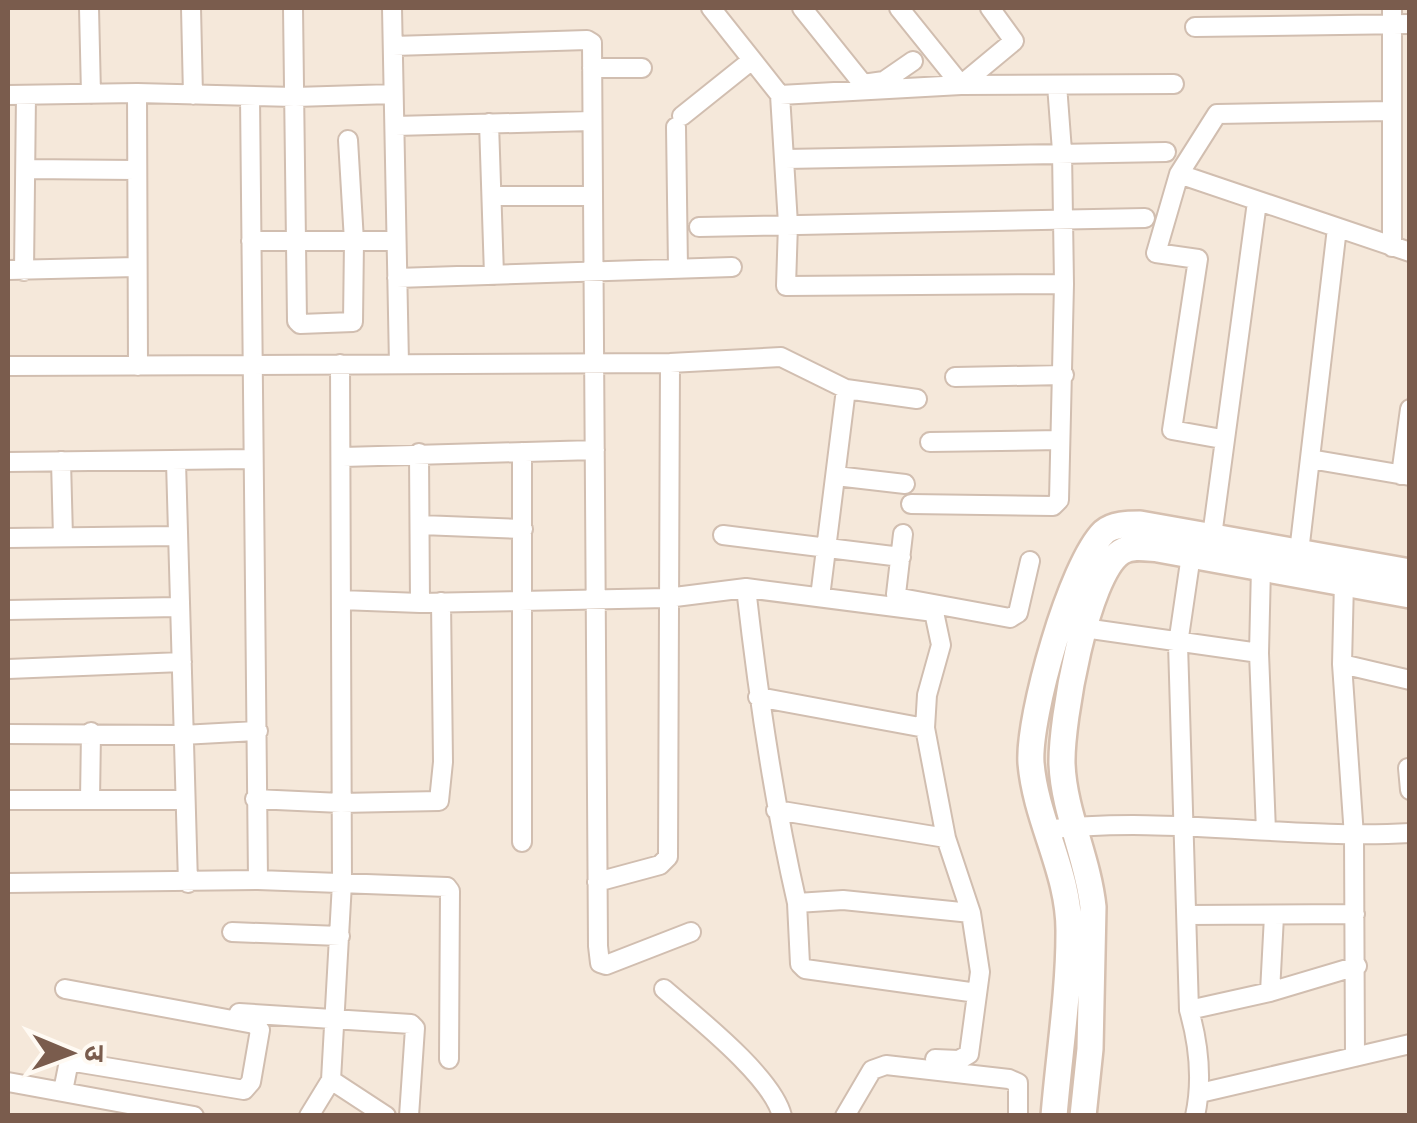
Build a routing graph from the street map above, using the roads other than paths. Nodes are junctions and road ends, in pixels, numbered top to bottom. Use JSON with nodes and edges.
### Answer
{"nodes":[{"id":1,"x":89,"y":8,"type":"edge"},
{"id":2,"x":191,"y":8,"type":"edge"},
{"id":3,"x":293,"y":8,"type":"edge"},
{"id":4,"x":392,"y":8,"type":"edge"},
{"id":5,"x":711,"y":8,"type":"edge"},
{"id":6,"x":990,"y":8,"type":"edge"},
{"id":7,"x":808,"y":10,"type":"edge"},
{"id":8,"x":911,"y":12,"type":"edge"},
{"id":9,"x":1398,"y":19,"type":"edge"},
{"id":10,"x":1195,"y":27,"type":"dead end"},
{"id":11,"x":392,"y":46,"type":"junction"},
{"id":12,"x":752,"y":60,"type":"junction"},
{"id":13,"x":914,"y":61,"type":"dead end"},
{"id":14,"x":592,"y":68,"type":"junction"},
{"id":15,"x":642,"y":68,"type":"dead end"},
{"id":16,"x":1174,"y":84,"type":"dead end"},
{"id":17,"x":961,"y":85,"type":"junction"},
{"id":18,"x":1057,"y":85,"type":"junction"},
{"id":19,"x":136,"y":93,"type":"junction"},
{"id":20,"x":91,"y":94,"type":"junction"},
{"id":21,"x":394,"y":94,"type":"junction"},
{"id":22,"x":17,"y":95,"type":"edge"},
{"id":23,"x":193,"y":95,"type":"junction"},
{"id":24,"x":780,"y":95,"type":"junction"},
{"id":25,"x":250,"y":96,"type":"junction"},
{"id":26,"x":296,"y":97,"type":"junction"},
{"id":27,"x":1390,"y":111,"type":"junction"},
{"id":28,"x":592,"y":120,"type":"junction"},
{"id":29,"x":489,"y":123,"type":"junction"},
{"id":30,"x":394,"y":126,"type":"junction"},
{"id":31,"x":348,"y":140,"type":"dead end"},
{"id":32,"x":1062,"y":151,"type":"junction"},
{"id":33,"x":1166,"y":152,"type":"dead end"},
{"id":34,"x":784,"y":158,"type":"junction"},
{"id":35,"x":26,"y":168,"type":"junction"},
{"id":36,"x":136,"y":170,"type":"junction"},
{"id":37,"x":1179,"y":174,"type":"junction"},
{"id":38,"x":492,"y":196,"type":"junction"},
{"id":39,"x":593,"y":196,"type":"junction"},
{"id":40,"x":1257,"y":202,"type":"junction"},
{"id":41,"x":1144,"y":218,"type":"dead end"},
{"id":42,"x":1062,"y":220,"type":"junction"},
{"id":43,"x":788,"y":224,"type":"junction"},
{"id":44,"x":699,"y":226,"type":"dead end"},
{"id":45,"x":1337,"y":228,"type":"junction"},
{"id":46,"x":251,"y":241,"type":"junction"},
{"id":47,"x":354,"y":241,"type":"junction"},
{"id":48,"x":395,"y":241,"type":"junction"},
{"id":49,"x":298,"y":242,"type":"junction"},
{"id":50,"x":1401,"y":250,"type":"edge"},
{"id":51,"x":136,"y":266,"type":"junction"},
{"id":52,"x":732,"y":267,"type":"dead end"},
{"id":53,"x":678,"y":268,"type":"junction"},
{"id":54,"x":16,"y":270,"type":"edge"},
{"id":55,"x":594,"y":272,"type":"junction"},
{"id":56,"x":494,"y":275,"type":"junction"},
{"id":57,"x":397,"y":278,"type":"junction"},
{"id":58,"x":1064,"y":284,"type":"junction"},
{"id":59,"x":670,"y":362,"type":"junction"},
{"id":60,"x":254,"y":363,"type":"junction"},
{"id":61,"x":594,"y":363,"type":"junction"},
{"id":62,"x":340,"y":364,"type":"junction"},
{"id":63,"x":399,"y":364,"type":"junction"},
{"id":64,"x":8,"y":366,"type":"edge"},
{"id":65,"x":138,"y":366,"type":"junction"},
{"id":66,"x":1064,"y":375,"type":"junction"},
{"id":67,"x":955,"y":376,"type":"dead end"},
{"id":68,"x":846,"y":389,"type":"junction"},
{"id":69,"x":917,"y":399,"type":"dead end"},
{"id":70,"x":1410,"y":409,"type":"edge"},
{"id":71,"x":1222,"y":439,"type":"junction"},
{"id":72,"x":1060,"y":440,"type":"junction"},
{"id":73,"x":930,"y":442,"type":"dead end"},
{"id":74,"x":594,"y":450,"type":"junction"},
{"id":75,"x":522,"y":452,"type":"junction"},
{"id":76,"x":420,"y":453,"type":"junction"},
{"id":77,"x":342,"y":457,"type":"junction"},
{"id":78,"x":252,"y":459,"type":"junction"},
{"id":79,"x":1310,"y":460,"type":"junction"},
{"id":80,"x":8,"y":462,"type":"edge"},
{"id":81,"x":61,"y":462,"type":"junction"},
{"id":82,"x":176,"y":462,"type":"junction"},
{"id":83,"x":836,"y":476,"type":"junction"},
{"id":84,"x":1405,"y":476,"type":"edge"},
{"id":85,"x":905,"y":484,"type":"dead end"},
{"id":86,"x":912,"y":504,"type":"dead end"},
{"id":87,"x":421,"y":525,"type":"junction"},
{"id":88,"x":522,"y":529,"type":"junction"},
{"id":89,"x":903,"y":534,"type":"dead end"},
{"id":90,"x":723,"y":535,"type":"dead end"},
{"id":91,"x":63,"y":536,"type":"junction"},
{"id":92,"x":177,"y":536,"type":"junction"},
{"id":93,"x":1212,"y":536,"type":"junction"},
{"id":94,"x":8,"y":538,"type":"edge"},
{"id":95,"x":827,"y":548,"type":"junction"},
{"id":96,"x":1299,"y":552,"type":"junction"},
{"id":97,"x":1191,"y":555,"type":"junction"},
{"id":98,"x":901,"y":557,"type":"junction"},
{"id":99,"x":1030,"y":560,"type":"dead end"},
{"id":100,"x":1261,"y":568,"type":"junction"},
{"id":101,"x":1410,"y":572,"type":"edge"},
{"id":102,"x":1344,"y":582,"type":"junction"},
{"id":103,"x":746,"y":588,"type":"junction"},
{"id":104,"x":1410,"y":596,"type":"edge"},
{"id":105,"x":820,"y":597,"type":"junction"},
{"id":106,"x":667,"y":598,"type":"junction"},
{"id":107,"x":596,"y":599,"type":"junction"},
{"id":108,"x":341,"y":600,"type":"junction"},
{"id":109,"x":521,"y":600,"type":"junction"},
{"id":110,"x":420,"y":602,"type":"junction"},
{"id":111,"x":441,"y":602,"type":"junction"},
{"id":112,"x":178,"y":608,"type":"junction"},
{"id":113,"x":8,"y":610,"type":"edge"},
{"id":114,"x":1084,"y":628,"type":"junction"},
{"id":115,"x":1178,"y":644,"type":"junction"},
{"id":116,"x":1259,"y":653,"type":"junction"},
{"id":117,"x":182,"y":662,"type":"junction"},
{"id":118,"x":1342,"y":664,"type":"junction"},
{"id":119,"x":8,"y":669,"type":"edge"},
{"id":120,"x":1410,"y":680,"type":"edge"},
{"id":121,"x":758,"y":698,"type":"junction"},
{"id":122,"x":925,"y":728,"type":"junction"},
{"id":123,"x":258,"y":731,"type":"junction"},
{"id":124,"x":91,"y":732,"type":"junction"},
{"id":125,"x":8,"y":734,"type":"edge"},
{"id":126,"x":182,"y":735,"type":"junction"},
{"id":127,"x":1408,"y":768,"type":"edge"},
{"id":128,"x":1410,"y":790,"type":"edge"},
{"id":129,"x":255,"y":799,"type":"junction"},
{"id":130,"x":8,"y":800,"type":"edge"},
{"id":131,"x":90,"y":800,"type":"junction"},
{"id":132,"x":184,"y":800,"type":"junction"},
{"id":133,"x":340,"y":803,"type":"junction"},
{"id":134,"x":776,"y":810,"type":"junction"},
{"id":135,"x":1074,"y":826,"type":"junction"},
{"id":136,"x":1185,"y":828,"type":"junction"},
{"id":137,"x":1046,"y":830,"type":"junction"},
{"id":138,"x":1266,"y":831,"type":"junction"},
{"id":139,"x":1410,"y":833,"type":"edge"},
{"id":140,"x":1354,"y":836,"type":"junction"},
{"id":141,"x":946,"y":838,"type":"junction"},
{"id":142,"x":522,"y":842,"type":"dead end"},
{"id":143,"x":258,"y":880,"type":"junction"},
{"id":144,"x":8,"y":882,"type":"edge"},
{"id":145,"x":597,"y":882,"type":"junction"},
{"id":146,"x":188,"y":883,"type":"junction"},
{"id":147,"x":342,"y":883,"type":"junction"},
{"id":148,"x":797,"y":904,"type":"junction"},
{"id":149,"x":970,"y":912,"type":"junction"},
{"id":150,"x":1355,"y":914,"type":"junction"},
{"id":151,"x":1188,"y":915,"type":"junction"},
{"id":152,"x":1274,"y":916,"type":"junction"},
{"id":153,"x":232,"y":932,"type":"dead end"},
{"id":154,"x":691,"y":932,"type":"dead end"},
{"id":155,"x":340,"y":936,"type":"junction"},
{"id":156,"x":1357,"y":966,"type":"junction"},
{"id":157,"x":65,"y":989,"type":"dead end"},
{"id":158,"x":664,"y":989,"type":"dead end"},
{"id":159,"x":1270,"y":992,"type":"junction"},
{"id":160,"x":978,"y":993,"type":"junction"},
{"id":161,"x":1189,"y":1010,"type":"junction"},
{"id":162,"x":229,"y":1012,"type":"dead end"},
{"id":163,"x":336,"y":1019,"type":"junction"},
{"id":164,"x":1410,"y":1044,"type":"edge"},
{"id":165,"x":1355,"y":1057,"type":"junction"},
{"id":166,"x":935,"y":1058,"type":"dead end"},
{"id":167,"x":449,"y":1059,"type":"dead end"},
{"id":168,"x":110,"y":1068,"type":"junction"},
{"id":169,"x":332,"y":1080,"type":"junction"},
{"id":170,"x":8,"y":1082,"type":"edge"},
{"id":171,"x":63,"y":1091,"type":"junction"},
{"id":172,"x":1200,"y":1093,"type":"junction"},
{"id":173,"x":104,"y":1098,"type":"junction"},
{"id":174,"x":140,"y":1110,"type":"edge"},
{"id":175,"x":194,"y":1116,"type":"edge"},
{"id":176,"x":308,"y":1116,"type":"edge"},
{"id":177,"x":386,"y":1116,"type":"edge"},
{"id":178,"x":409,"y":1116,"type":"edge"},
{"id":179,"x":782,"y":1116,"type":"edge"},
{"id":180,"x":846,"y":1116,"type":"edge"},
{"id":181,"x":1018,"y":1116,"type":"edge"},
{"id":182,"x":1054,"y":1116,"type":"edge"},
{"id":183,"x":1083,"y":1116,"type":"edge"},
{"id":184,"x":1195,"y":1116,"type":"edge"}],
"edges":[{"from":1,"to":20,"type":"street"},
{"from":2,"to":23,"type":"street"},
{"from":3,"to":26,"type":"street"},
{"from":4,"to":11,"type":"street"},
{"from":5,"to":12,"type":"street"},
{"from":6,"to":17,"type":"street"},
{"from":7,"to":13,"type":"street"},
{"from":8,"to":17,"type":"street"},
{"from":9,"to":10,"type":"street"},
{"from":9,"to":27,"type":"street"},
{"from":11,"to":14,"type":"street"},
{"from":11,"to":21,"type":"street"},
{"from":12,"to":24,"type":"street"},
{"from":12,"to":53,"type":"street"},
{"from":14,"to":15,"type":"street"},
{"from":14,"to":28,"type":"street"},
{"from":16,"to":18,"type":"street"},
{"from":17,"to":18,"type":"street"},
{"from":17,"to":24,"type":"street"},
{"from":18,"to":32,"type":"street"},
{"from":19,"to":20,"type":"street"},
{"from":19,"to":23,"type":"street"},
{"from":19,"to":36,"type":"street"},
{"from":20,"to":22,"type":"street"},
{"from":21,"to":26,"type":"street"},
{"from":21,"to":30,"type":"street"},
{"from":22,"to":35,"type":"street"},
{"from":23,"to":25,"type":"street"},
{"from":24,"to":34,"type":"street"},
{"from":25,"to":26,"type":"street"},
{"from":25,"to":46,"type":"street"},
{"from":26,"to":49,"type":"street"},
{"from":27,"to":37,"type":"street"},
{"from":27,"to":50,"type":"street"},
{"from":28,"to":29,"type":"street"},
{"from":28,"to":39,"type":"street"},
{"from":29,"to":30,"type":"street"},
{"from":29,"to":38,"type":"street"},
{"from":30,"to":48,"type":"street"},
{"from":31,"to":47,"type":"street"},
{"from":32,"to":33,"type":"street"},
{"from":32,"to":34,"type":"street"},
{"from":32,"to":42,"type":"street"},
{"from":34,"to":43,"type":"street"},
{"from":35,"to":36,"type":"street"},
{"from":35,"to":54,"type":"street"},
{"from":36,"to":51,"type":"street"},
{"from":37,"to":40,"type":"street"},
{"from":37,"to":71,"type":"street"},
{"from":38,"to":39,"type":"street"},
{"from":38,"to":56,"type":"street"},
{"from":39,"to":55,"type":"street"},
{"from":40,"to":45,"type":"street"},
{"from":40,"to":71,"type":"street"},
{"from":41,"to":42,"type":"street"},
{"from":42,"to":43,"type":"street"},
{"from":42,"to":58,"type":"street"},
{"from":43,"to":44,"type":"street"},
{"from":43,"to":58,"type":"street"},
{"from":45,"to":50,"type":"street"},
{"from":45,"to":79,"type":"street"},
{"from":46,"to":49,"type":"street"},
{"from":46,"to":60,"type":"street"},
{"from":47,"to":48,"type":"street"},
{"from":47,"to":49,"type":"street"},
{"from":47,"to":49,"type":"street"},
{"from":48,"to":57,"type":"street"},
{"from":51,"to":54,"type":"street"},
{"from":51,"to":65,"type":"street"},
{"from":52,"to":53,"type":"street"},
{"from":53,"to":55,"type":"street"},
{"from":55,"to":56,"type":"street"},
{"from":55,"to":61,"type":"street"},
{"from":56,"to":57,"type":"street"},
{"from":57,"to":63,"type":"street"},
{"from":58,"to":66,"type":"street"},
{"from":59,"to":61,"type":"street"},
{"from":59,"to":68,"type":"street"},
{"from":59,"to":106,"type":"street"},
{"from":60,"to":62,"type":"street"},
{"from":60,"to":65,"type":"street"},
{"from":60,"to":78,"type":"street"},
{"from":61,"to":63,"type":"street"},
{"from":61,"to":74,"type":"street"},
{"from":62,"to":63,"type":"street"},
{"from":62,"to":77,"type":"street"},
{"from":64,"to":65,"type":"street"},
{"from":66,"to":67,"type":"street"},
{"from":66,"to":72,"type":"street"},
{"from":68,"to":69,"type":"street"},
{"from":68,"to":83,"type":"street"},
{"from":70,"to":84,"type":"street"},
{"from":71,"to":93,"type":"street"},
{"from":72,"to":73,"type":"street"},
{"from":72,"to":86,"type":"street"},
{"from":74,"to":75,"type":"street"},
{"from":74,"to":107,"type":"street"},
{"from":75,"to":76,"type":"street"},
{"from":75,"to":88,"type":"street"},
{"from":76,"to":77,"type":"street"},
{"from":76,"to":87,"type":"street"},
{"from":77,"to":108,"type":"street"},
{"from":78,"to":82,"type":"street"},
{"from":78,"to":123,"type":"street"},
{"from":79,"to":84,"type":"street"},
{"from":79,"to":96,"type":"street"},
{"from":80,"to":81,"type":"street"},
{"from":81,"to":82,"type":"street"},
{"from":81,"to":91,"type":"street"},
{"from":82,"to":92,"type":"street"},
{"from":83,"to":85,"type":"street"},
{"from":83,"to":95,"type":"street"},
{"from":87,"to":88,"type":"street"},
{"from":87,"to":110,"type":"street"},
{"from":88,"to":109,"type":"street"},
{"from":89,"to":98,"type":"street"},
{"from":90,"to":95,"type":"street"},
{"from":91,"to":92,"type":"street"},
{"from":91,"to":94,"type":"street"},
{"from":92,"to":112,"type":"street"},
{"from":93,"to":96,"type":"street"},
{"from":93,"to":137,"type":"street"},
{"from":95,"to":98,"type":"street"},
{"from":95,"to":105,"type":"street"},
{"from":96,"to":101,"type":"street"},
{"from":97,"to":100,"type":"street"},
{"from":97,"to":114,"type":"street"},
{"from":97,"to":115,"type":"street"},
{"from":98,"to":99,"type":"street"},
{"from":100,"to":102,"type":"street"},
{"from":100,"to":116,"type":"street"},
{"from":102,"to":104,"type":"street"},
{"from":102,"to":118,"type":"street"},
{"from":103,"to":105,"type":"street"},
{"from":103,"to":106,"type":"street"},
{"from":103,"to":121,"type":"street"},
{"from":105,"to":122,"type":"street"},
{"from":106,"to":107,"type":"street"},
{"from":106,"to":145,"type":"street"},
{"from":107,"to":109,"type":"street"},
{"from":107,"to":145,"type":"street"},
{"from":108,"to":110,"type":"street"},
{"from":108,"to":133,"type":"street"},
{"from":109,"to":111,"type":"street"},
{"from":109,"to":142,"type":"street"},
{"from":110,"to":111,"type":"street"},
{"from":111,"to":133,"type":"street"},
{"from":112,"to":113,"type":"street"},
{"from":112,"to":117,"type":"street"},
{"from":114,"to":115,"type":"street"},
{"from":114,"to":135,"type":"street"},
{"from":115,"to":116,"type":"street"},
{"from":115,"to":136,"type":"street"},
{"from":116,"to":138,"type":"street"},
{"from":117,"to":119,"type":"street"},
{"from":117,"to":126,"type":"street"},
{"from":118,"to":120,"type":"street"},
{"from":118,"to":140,"type":"street"},
{"from":121,"to":122,"type":"street"},
{"from":121,"to":134,"type":"street"},
{"from":122,"to":141,"type":"street"},
{"from":123,"to":126,"type":"street"},
{"from":123,"to":129,"type":"street"},
{"from":124,"to":125,"type":"street"},
{"from":124,"to":126,"type":"street"},
{"from":124,"to":131,"type":"street"},
{"from":126,"to":132,"type":"street"},
{"from":127,"to":128,"type":"street"},
{"from":129,"to":133,"type":"street"},
{"from":129,"to":143,"type":"street"},
{"from":130,"to":131,"type":"street"},
{"from":131,"to":132,"type":"street"},
{"from":132,"to":146,"type":"street"},
{"from":133,"to":147,"type":"street"},
{"from":134,"to":141,"type":"street"},
{"from":134,"to":148,"type":"street"},
{"from":135,"to":136,"type":"street"},
{"from":135,"to":137,"type":"street"},
{"from":135,"to":183,"type":"street"},
{"from":136,"to":138,"type":"street"},
{"from":136,"to":151,"type":"street"},
{"from":137,"to":182,"type":"street"},
{"from":138,"to":140,"type":"street"},
{"from":139,"to":140,"type":"street"},
{"from":140,"to":150,"type":"street"},
{"from":141,"to":149,"type":"street"},
{"from":143,"to":146,"type":"street"},
{"from":143,"to":147,"type":"street"},
{"from":144,"to":146,"type":"street"},
{"from":145,"to":154,"type":"street"},
{"from":147,"to":155,"type":"street"},
{"from":147,"to":167,"type":"street"},
{"from":148,"to":149,"type":"street"},
{"from":148,"to":160,"type":"street"},
{"from":149,"to":160,"type":"street"},
{"from":150,"to":152,"type":"street"},
{"from":150,"to":156,"type":"street"},
{"from":151,"to":152,"type":"street"},
{"from":151,"to":161,"type":"street"},
{"from":152,"to":159,"type":"street"},
{"from":153,"to":155,"type":"street"},
{"from":155,"to":163,"type":"street"},
{"from":156,"to":159,"type":"street"},
{"from":156,"to":165,"type":"street"},
{"from":157,"to":168,"type":"street"},
{"from":158,"to":179,"type":"street"},
{"from":159,"to":161,"type":"street"},
{"from":160,"to":166,"type":"street"},
{"from":161,"to":172,"type":"street"},
{"from":162,"to":163,"type":"street"},
{"from":163,"to":169,"type":"street"},
{"from":163,"to":178,"type":"street"},
{"from":164,"to":165,"type":"street"},
{"from":165,"to":172,"type":"street"},
{"from":168,"to":171,"type":"street"},
{"from":168,"to":173,"type":"street"},
{"from":169,"to":176,"type":"street"},
{"from":169,"to":177,"type":"street"},
{"from":170,"to":171,"type":"street"},
{"from":171,"to":173,"type":"street"},
{"from":172,"to":184,"type":"street"},
{"from":173,"to":174,"type":"street"},
{"from":174,"to":175,"type":"street"},
{"from":180,"to":181,"type":"street"}]}
